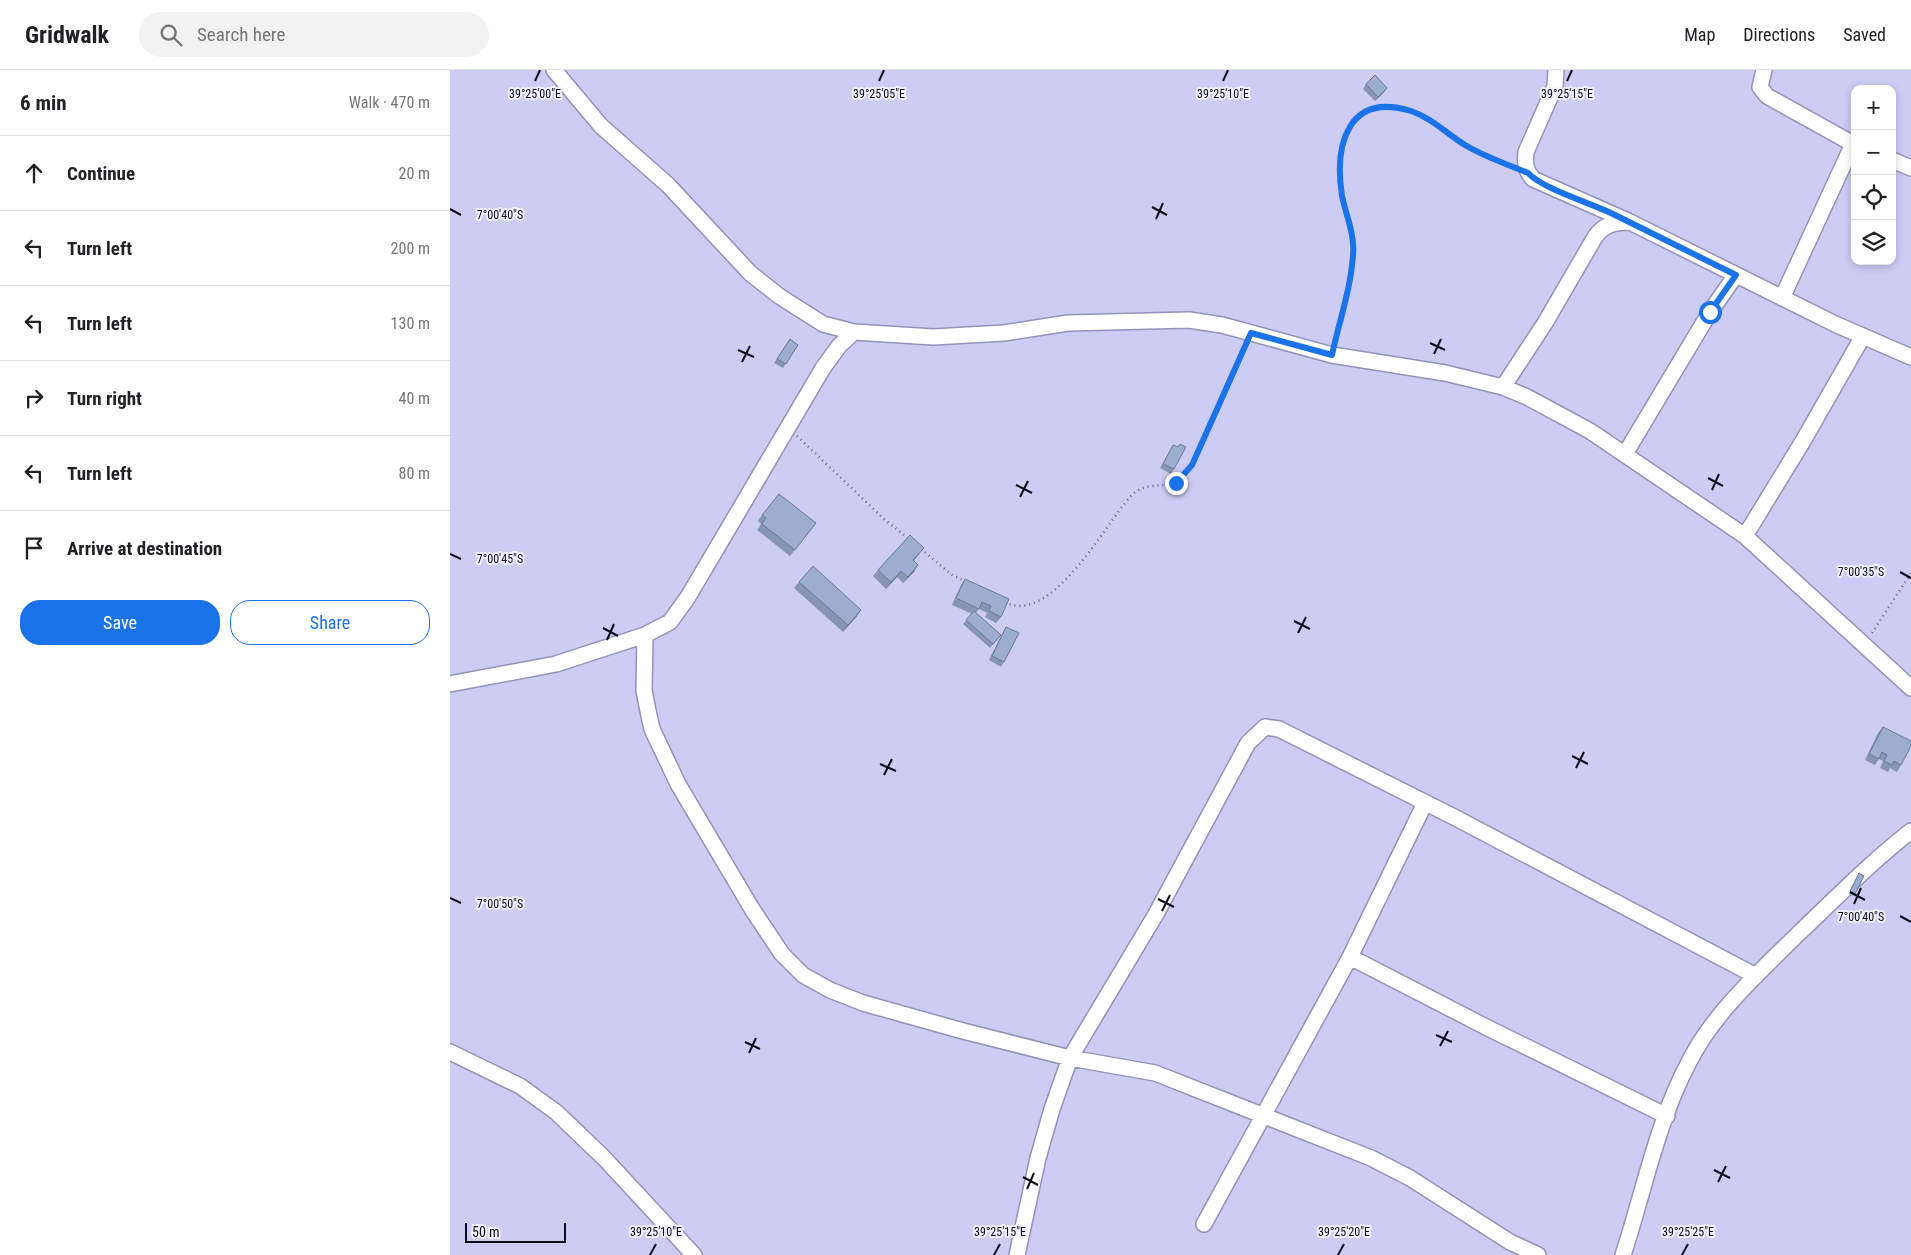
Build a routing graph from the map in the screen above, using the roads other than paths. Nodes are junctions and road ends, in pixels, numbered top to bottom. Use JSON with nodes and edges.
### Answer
{"nodes":[{"id":1,"x":554,"y":70,"type":"edge"},
{"id":2,"x":1556,"y":70,"type":"edge"},
{"id":3,"x":1764,"y":70,"type":"edge"},
{"id":4,"x":1851,"y":142,"type":"edge"},
{"id":5,"x":1851,"y":150,"type":"edge"},
{"id":6,"x":1896,"y":162,"type":"edge"},
{"id":7,"x":1911,"y":168,"type":"edge"},
{"id":8,"x":1630,"y":222,"type":"junction"},
{"id":9,"x":1736,"y":275,"type":"junction"},
{"id":10,"x":1782,"y":298,"type":"junction"},
{"id":11,"x":854,"y":332,"type":"junction"},
{"id":12,"x":1862,"y":336,"type":"junction"},
{"id":13,"x":1911,"y":357,"type":"edge"},
{"id":14,"x":1504,"y":387,"type":"junction"},
{"id":15,"x":1625,"y":454,"type":"junction"},
{"id":16,"x":1745,"y":536,"type":"junction"},
{"id":17,"x":645,"y":635,"type":"junction"},
{"id":18,"x":450,"y":684,"type":"edge"},
{"id":19,"x":1911,"y":688,"type":"edge"},
{"id":20,"x":1425,"y":802,"type":"junction"},
{"id":21,"x":1911,"y":831,"type":"edge"},
{"id":22,"x":1350,"y":957,"type":"junction"},
{"id":23,"x":1756,"y":976,"type":"junction"},
{"id":24,"x":450,"y":1052,"type":"edge"},
{"id":25,"x":1070,"y":1058,"type":"junction"},
{"id":26,"x":1264,"y":1116,"type":"junction"},
{"id":27,"x":1667,"y":1116,"type":"junction"},
{"id":28,"x":1204,"y":1224,"type":"dead end"},
{"id":29,"x":694,"y":1255,"type":"edge"},
{"id":30,"x":1016,"y":1255,"type":"edge"},
{"id":31,"x":1538,"y":1255,"type":"edge"},
{"id":32,"x":1623,"y":1255,"type":"edge"}],
"edges":[{"from":1,"to":11,"type":"street"},
{"from":2,"to":8,"type":"street"},
{"from":3,"to":4,"type":"street"},
{"from":5,"to":10,"type":"street"},
{"from":6,"to":7,"type":"street"},
{"from":8,"to":9,"type":"street"},
{"from":8,"to":14,"type":"street"},
{"from":9,"to":10,"type":"street"},
{"from":9,"to":15,"type":"street"},
{"from":10,"to":12,"type":"street"},
{"from":11,"to":14,"type":"street"},
{"from":11,"to":17,"type":"street"},
{"from":12,"to":13,"type":"street"},
{"from":12,"to":16,"type":"street"},
{"from":14,"to":15,"type":"street"},
{"from":15,"to":16,"type":"street"},
{"from":16,"to":19,"type":"street"},
{"from":17,"to":18,"type":"street"},
{"from":17,"to":25,"type":"street"},
{"from":20,"to":22,"type":"street"},
{"from":20,"to":23,"type":"street"},
{"from":20,"to":25,"type":"street"},
{"from":21,"to":23,"type":"street"},
{"from":22,"to":26,"type":"street"},
{"from":22,"to":27,"type":"street"},
{"from":23,"to":27,"type":"street"},
{"from":24,"to":29,"type":"street"},
{"from":25,"to":26,"type":"street"},
{"from":25,"to":30,"type":"street"},
{"from":26,"to":28,"type":"street"},
{"from":26,"to":31,"type":"street"},
{"from":27,"to":32,"type":"street"}]}
